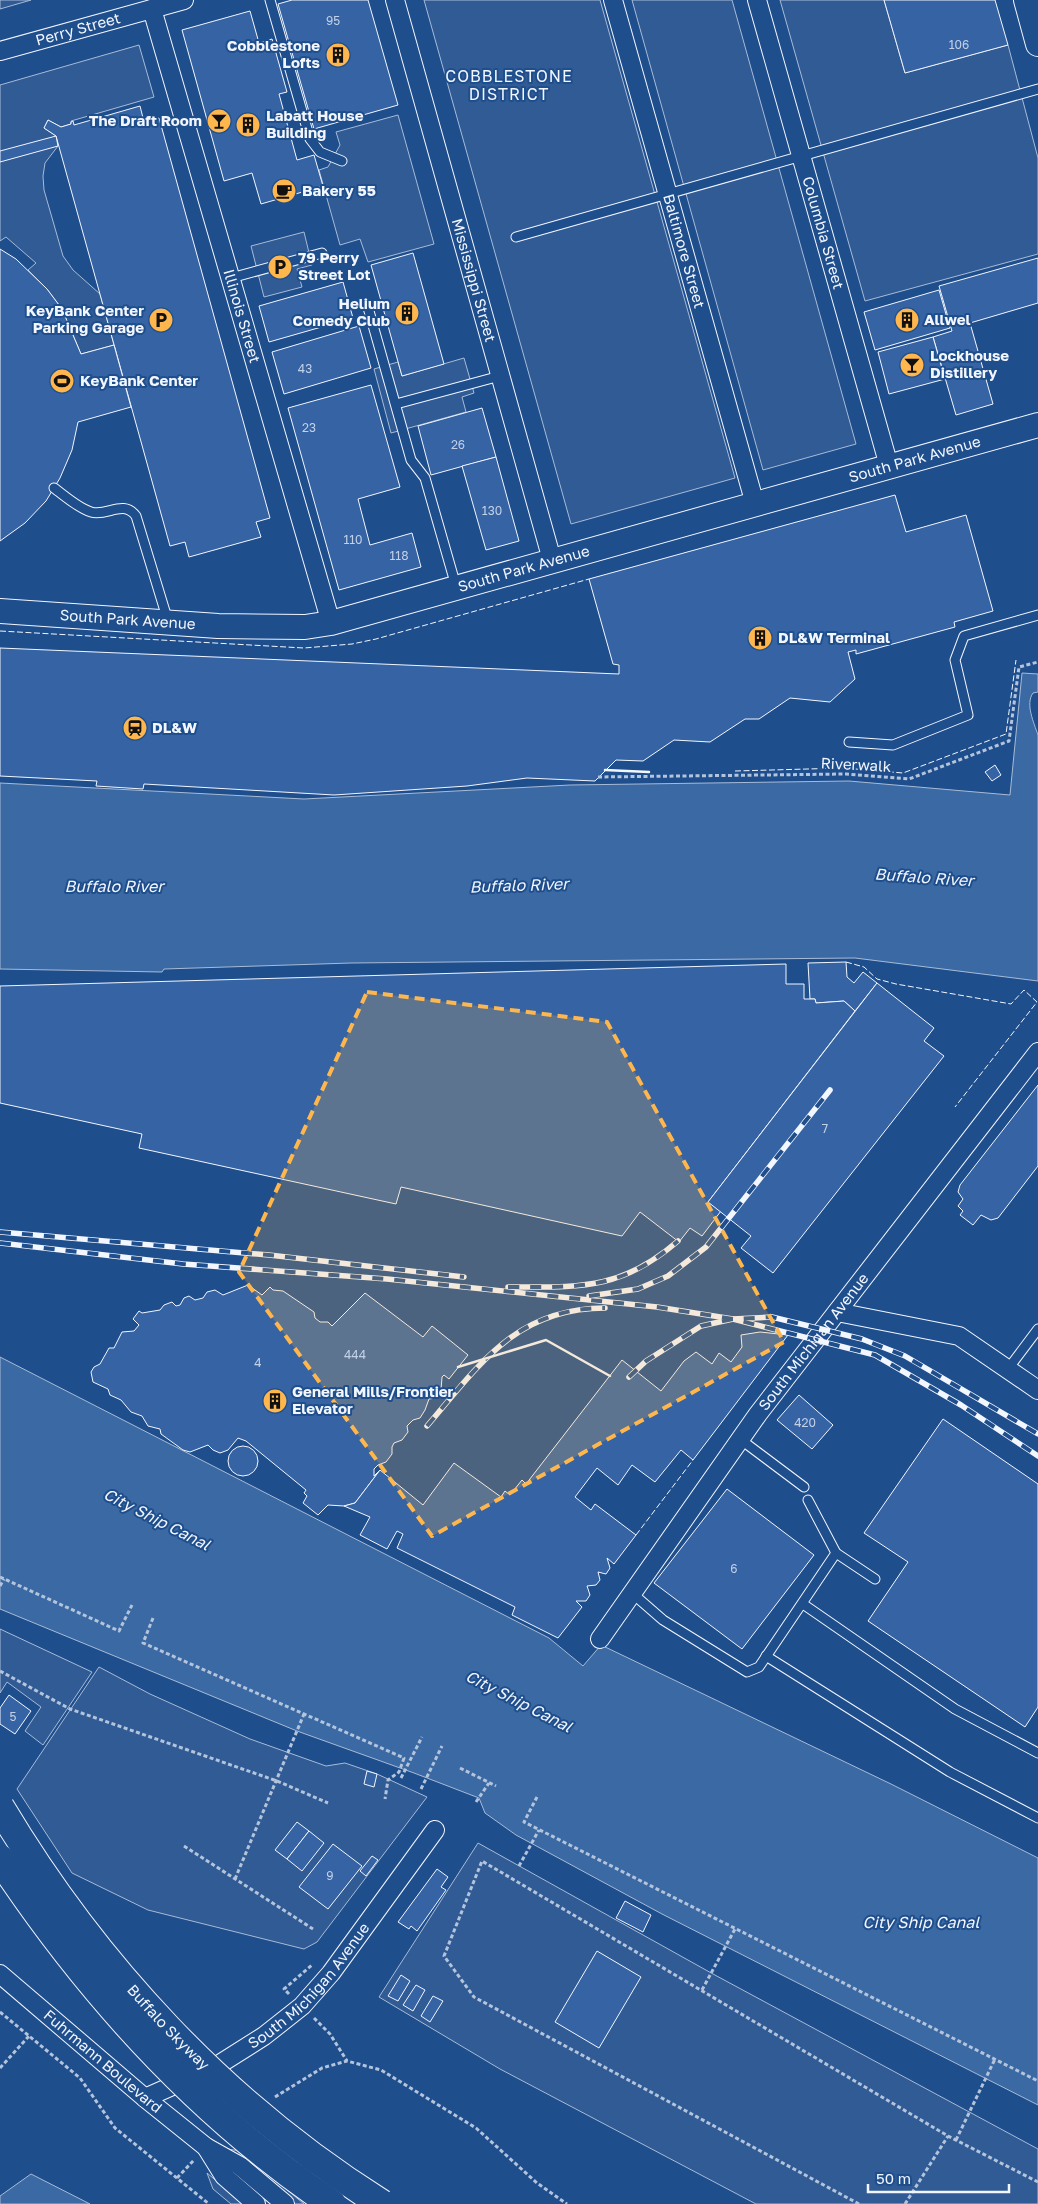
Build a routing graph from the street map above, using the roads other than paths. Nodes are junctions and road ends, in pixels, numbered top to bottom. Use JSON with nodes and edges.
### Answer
{"nodes":[{"id":1,"x":184,"y":0,"type":"edge"},
{"id":2,"x":270,"y":0,"type":"edge"},
{"id":3,"x":395,"y":0,"type":"edge"},
{"id":4,"x":613,"y":0,"type":"edge"},
{"id":5,"x":757,"y":0,"type":"edge"},
{"id":6,"x":1026,"y":0,"type":"edge"},
{"id":7,"x":152,"y":9,"type":"junction"},
{"id":8,"x":1038,"y":44,"type":"edge"},
{"id":9,"x":0,"y":51,"type":"edge"},
{"id":10,"x":1038,"y":89,"type":"edge"},
{"id":11,"x":802,"y":158,"type":"junction"},
{"id":12,"x":342,"y":161,"type":"dead end"},
{"id":13,"x":668,"y":195,"type":"junction"},
{"id":14,"x":516,"y":237,"type":"dead end"},
{"id":15,"x":322,"y":253,"type":"dead end"},
{"id":16,"x":231,"y":278,"type":"junction"},
{"id":17,"x":367,"y":304,"type":"dead end"},
{"id":18,"x":500,"y":376,"type":"junction"},
{"id":19,"x":396,"y":404,"type":"junction"},
{"id":20,"x":1038,"y":425,"type":"edge"},
{"id":21,"x":888,"y":466,"type":"junction"},
{"id":22,"x":54,"y":488,"type":"dead end"},
{"id":23,"x":755,"y":504,"type":"junction"},
{"id":24,"x":552,"y":560,"type":"junction"},
{"id":25,"x":456,"y":587,"type":"junction"},
{"id":26,"x":0,"y":611,"type":"edge"},
{"id":27,"x":1038,"y":615,"type":"edge"},
{"id":28,"x":331,"y":622,"type":"junction"},
{"id":29,"x":169,"y":624,"type":"junction"},
{"id":30,"x":849,"y":742,"type":"dead end"},
{"id":31,"x":1038,"y":1052,"type":"edge"},
{"id":32,"x":837,"y":1312,"type":"junction"},
{"id":33,"x":1038,"y":1329,"type":"edge"},
{"id":34,"x":1008,"y":1369,"type":"junction"},
{"id":35,"x":1038,"y":1390,"type":"edge"},
{"id":36,"x":740,"y":1439,"type":"junction"},
{"id":37,"x":804,"y":1487,"type":"dead end"},
{"id":38,"x":808,"y":1500,"type":"dead end"},
{"id":39,"x":836,"y":1553,"type":"junction"},
{"id":40,"x":874,"y":1579,"type":"dead end"},
{"id":41,"x":632,"y":1594,"type":"junction"},
{"id":42,"x":803,"y":1604,"type":"junction"},
{"id":43,"x":600,"y":1639,"type":"dead end"},
{"id":44,"x":766,"y":1656,"type":"junction"},
{"id":45,"x":1038,"y":1753,"type":"edge"},
{"id":46,"x":0,"y":1807,"type":"edge"},
{"id":47,"x":1038,"y":1818,"type":"edge"},
{"id":48,"x":435,"y":1830,"type":"dead end"},
{"id":49,"x":0,"y":1859,"type":"edge"},
{"id":50,"x":0,"y":1974,"type":"edge"},
{"id":51,"x":146,"y":2098,"type":"junction"},
{"id":52,"x":206,"y":2147,"type":"junction"},
{"id":53,"x":256,"y":2204,"type":"edge"},
{"id":54,"x":285,"y":2204,"type":"edge"},
{"id":55,"x":332,"y":2204,"type":"edge"},
{"id":56,"x":382,"y":2204,"type":"edge"}],
"edges":[{"from":1,"to":7,"type":"street","name":"Perry Street"},
{"from":2,"to":12,"type":"lane"},
{"from":3,"to":18,"type":"street","name":"Mississippi Street"},
{"from":4,"to":13,"type":"street","name":"Baltimore Street"},
{"from":5,"to":11,"type":"street","name":"Columbia Street"},
{"from":6,"to":8,"type":"street"},
{"from":7,"to":9,"type":"street","name":"Perry Street"},
{"from":7,"to":16,"type":"street","name":"Illinois Street"},
{"from":10,"to":11,"type":"lane"},
{"from":11,"to":13,"type":"lane"},
{"from":11,"to":21,"type":"street","name":"Columbia Street"},
{"from":13,"to":14,"type":"lane"},
{"from":13,"to":23,"type":"street","name":"Baltimore Street"},
{"from":15,"to":16,"type":"lane"},
{"from":16,"to":28,"type":"street","name":"Illinois Street"},
{"from":17,"to":19,"type":"lane"},
{"from":18,"to":19,"type":"lane"},
{"from":18,"to":24,"type":"street","name":"Mississippi Street"},
{"from":19,"to":25,"type":"lane"},
{"from":20,"to":21,"type":"street","name":"South Park Avenue"},
{"from":21,"to":23,"type":"street","name":"South Park Avenue"},
{"from":22,"to":29,"type":"lane"},
{"from":23,"to":24,"type":"street","name":"South Park Avenue"},
{"from":24,"to":25,"type":"street","name":"South Park Avenue"},
{"from":25,"to":28,"type":"street","name":"South Park Avenue"},
{"from":26,"to":29,"type":"street","name":"South Park Avenue"},
{"from":27,"to":30,"type":"lane"},
{"from":28,"to":29,"type":"street","name":"South Park Avenue"},
{"from":31,"to":32,"type":"street","name":"South Michigan Avenue"},
{"from":32,"to":34,"type":"street"},
{"from":32,"to":36,"type":"street","name":"South Michigan Avenue"},
{"from":33,"to":34,"type":"lane"},
{"from":34,"to":35,"type":"street"},
{"from":36,"to":37,"type":"lane"},
{"from":36,"to":41,"type":"street","name":"South Michigan Avenue"},
{"from":38,"to":39,"type":"lane"},
{"from":39,"to":40,"type":"lane"},
{"from":39,"to":42,"type":"lane"},
{"from":41,"to":43,"type":"street","name":"South Michigan Avenue"},
{"from":41,"to":44,"type":"lane"},
{"from":42,"to":44,"type":"lane"},
{"from":42,"to":45,"type":"lane"},
{"from":44,"to":47,"type":"lane"},
{"from":46,"to":56,"type":"highway","name":"Buffalo Skyway","bridge":true},
{"from":48,"to":51,"type":"street","name":"South Michigan Avenue"},
{"from":49,"to":55,"type":"highway","name":"Buffalo Skyway","bridge":true},
{"from":50,"to":51,"type":"street","name":"Fuhrmann Boulevard"},
{"from":51,"to":52,"type":"street","name":"Fuhrmann Boulevard"},
{"from":52,"to":53,"type":"street","name":"Fuhrmann Boulevard"},
{"from":52,"to":54,"type":"street","name":"Fuhrmann Boulevard"}]}
